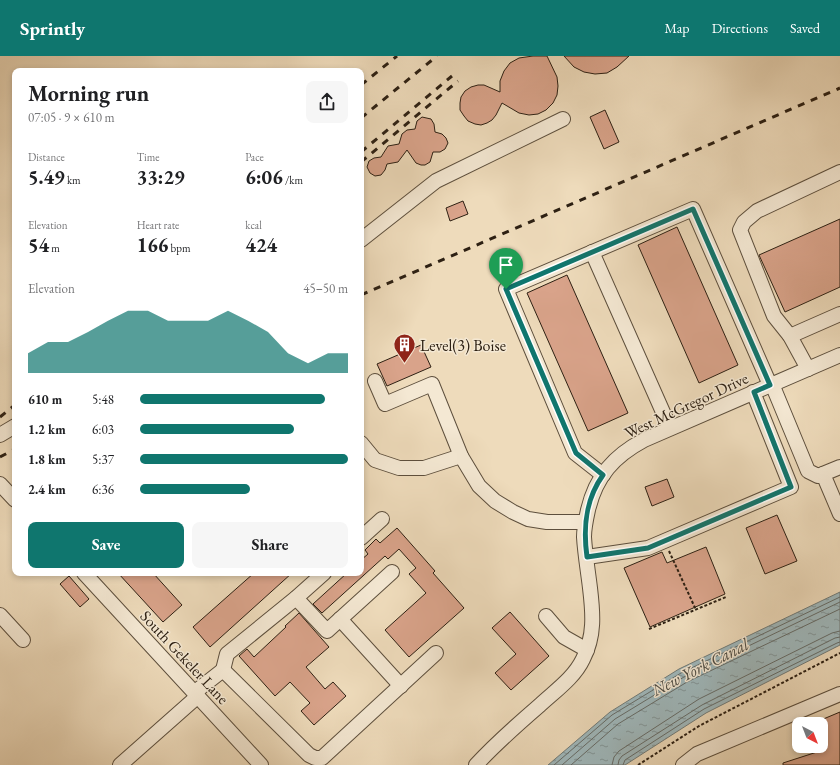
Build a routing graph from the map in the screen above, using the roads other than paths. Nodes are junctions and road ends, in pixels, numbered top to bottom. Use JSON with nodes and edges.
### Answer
{"nodes":[{"id":1,"x":563,"y":119,"type":"dead end"},
{"id":2,"x":840,"y":172,"type":"edge"},
{"id":3,"x":364,"y":238,"type":"edge"},
{"id":4,"x":592,"y":252,"type":"junction"},
{"id":5,"x":840,"y":314,"type":"edge"},
{"id":6,"x":790,"y":336,"type":"junction"},
{"id":7,"x":840,"y":355,"type":"edge"},
{"id":8,"x":808,"y":369,"type":"junction"},
{"id":9,"x":375,"y":381,"type":"dead end"},
{"id":10,"x":771,"y":385,"type":"junction"},
{"id":11,"x":754,"y":392,"type":"junction"},
{"id":12,"x":12,"y":428,"type":"edge"},
{"id":13,"x":670,"y":428,"type":"junction"},
{"id":14,"x":0,"y":434,"type":"edge"},
{"id":15,"x":364,"y":446,"type":"edge"},
{"id":16,"x":460,"y":456,"type":"junction"},
{"id":17,"x":840,"y":467,"type":"edge"},
{"id":18,"x":823,"y":474,"type":"junction"},
{"id":19,"x":603,"y":475,"type":"junction"},
{"id":20,"x":1,"y":488,"type":"edge"},
{"id":21,"x":12,"y":497,"type":"edge"},
{"id":22,"x":840,"y":514,"type":"edge"},
{"id":23,"x":382,"y":519,"type":"dead end"},
{"id":24,"x":585,"y":522,"type":"junction"},
{"id":25,"x":364,"y":535,"type":"edge"},
{"id":26,"x":587,"y":557,"type":"junction"},
{"id":27,"x":392,"y":572,"type":"dead end"},
{"id":28,"x":87,"y":576,"type":"edge"},
{"id":29,"x":321,"y":576,"type":"edge"},
{"id":30,"x":296,"y":598,"type":"junction"},
{"id":31,"x":0,"y":615,"type":"edge"},
{"id":32,"x":546,"y":616,"type":"dead end"},
{"id":33,"x":340,"y":619,"type":"junction"},
{"id":34,"x":23,"y":640,"type":"dead end"},
{"id":35,"x":587,"y":650,"type":"junction"},
{"id":36,"x":436,"y":653,"type":"dead end"},
{"id":37,"x":223,"y":670,"type":"junction"},
{"id":38,"x":401,"y":686,"type":"junction"},
{"id":39,"x":197,"y":694,"type":"junction"},
{"id":40,"x":840,"y":694,"type":"edge"},
{"id":41,"x":120,"y":765,"type":"edge"},
{"id":42,"x":261,"y":765,"type":"edge"},
{"id":43,"x":476,"y":765,"type":"edge"},
{"id":44,"x":683,"y":765,"type":"edge"}],
"edges":[{"from":1,"to":3,"type":"street"},
{"from":2,"to":6,"type":"street"},
{"from":4,"to":10,"type":"street"},
{"from":4,"to":13,"type":"street"},
{"from":4,"to":19,"type":"street"},
{"from":5,"to":6,"type":"street"},
{"from":6,"to":8,"type":"street"},
{"from":7,"to":8,"type":"street","name":"West McGregor Drive"},
{"from":8,"to":10,"type":"street","name":"West McGregor Drive"},
{"from":9,"to":16,"type":"street"},
{"from":10,"to":11,"type":"street","name":"West McGregor Drive"},
{"from":10,"to":18,"type":"street"},
{"from":11,"to":13,"type":"street","name":"West McGregor Drive"},
{"from":11,"to":26,"type":"street"},
{"from":12,"to":14,"type":"street"},
{"from":13,"to":19,"type":"street","name":"West McGregor Drive"},
{"from":15,"to":16,"type":"street"},
{"from":16,"to":24,"type":"street"},
{"from":17,"to":18,"type":"street"},
{"from":18,"to":22,"type":"street"},
{"from":19,"to":24,"type":"street","name":"West McGregor Drive"},
{"from":20,"to":21,"type":"street"},
{"from":23,"to":25,"type":"street"},
{"from":24,"to":26,"type":"street","name":"West McGregor Drive"},
{"from":26,"to":35,"type":"street","name":"West McGregor Drive"},
{"from":27,"to":33,"type":"street"},
{"from":28,"to":39,"type":"street","name":"South Gekeler Lane"},
{"from":29,"to":30,"type":"street"},
{"from":30,"to":33,"type":"street"},
{"from":30,"to":37,"type":"street"},
{"from":31,"to":34,"type":"street"},
{"from":32,"to":35,"type":"street"},
{"from":33,"to":38,"type":"street"},
{"from":35,"to":43,"type":"street","name":"West McGregor Drive"},
{"from":36,"to":38,"type":"street"},
{"from":37,"to":38,"type":"street"},
{"from":37,"to":39,"type":"street"},
{"from":39,"to":41,"type":"street"},
{"from":39,"to":42,"type":"street","name":"South Gekeler Lane"},
{"from":40,"to":44,"type":"street"}]}
